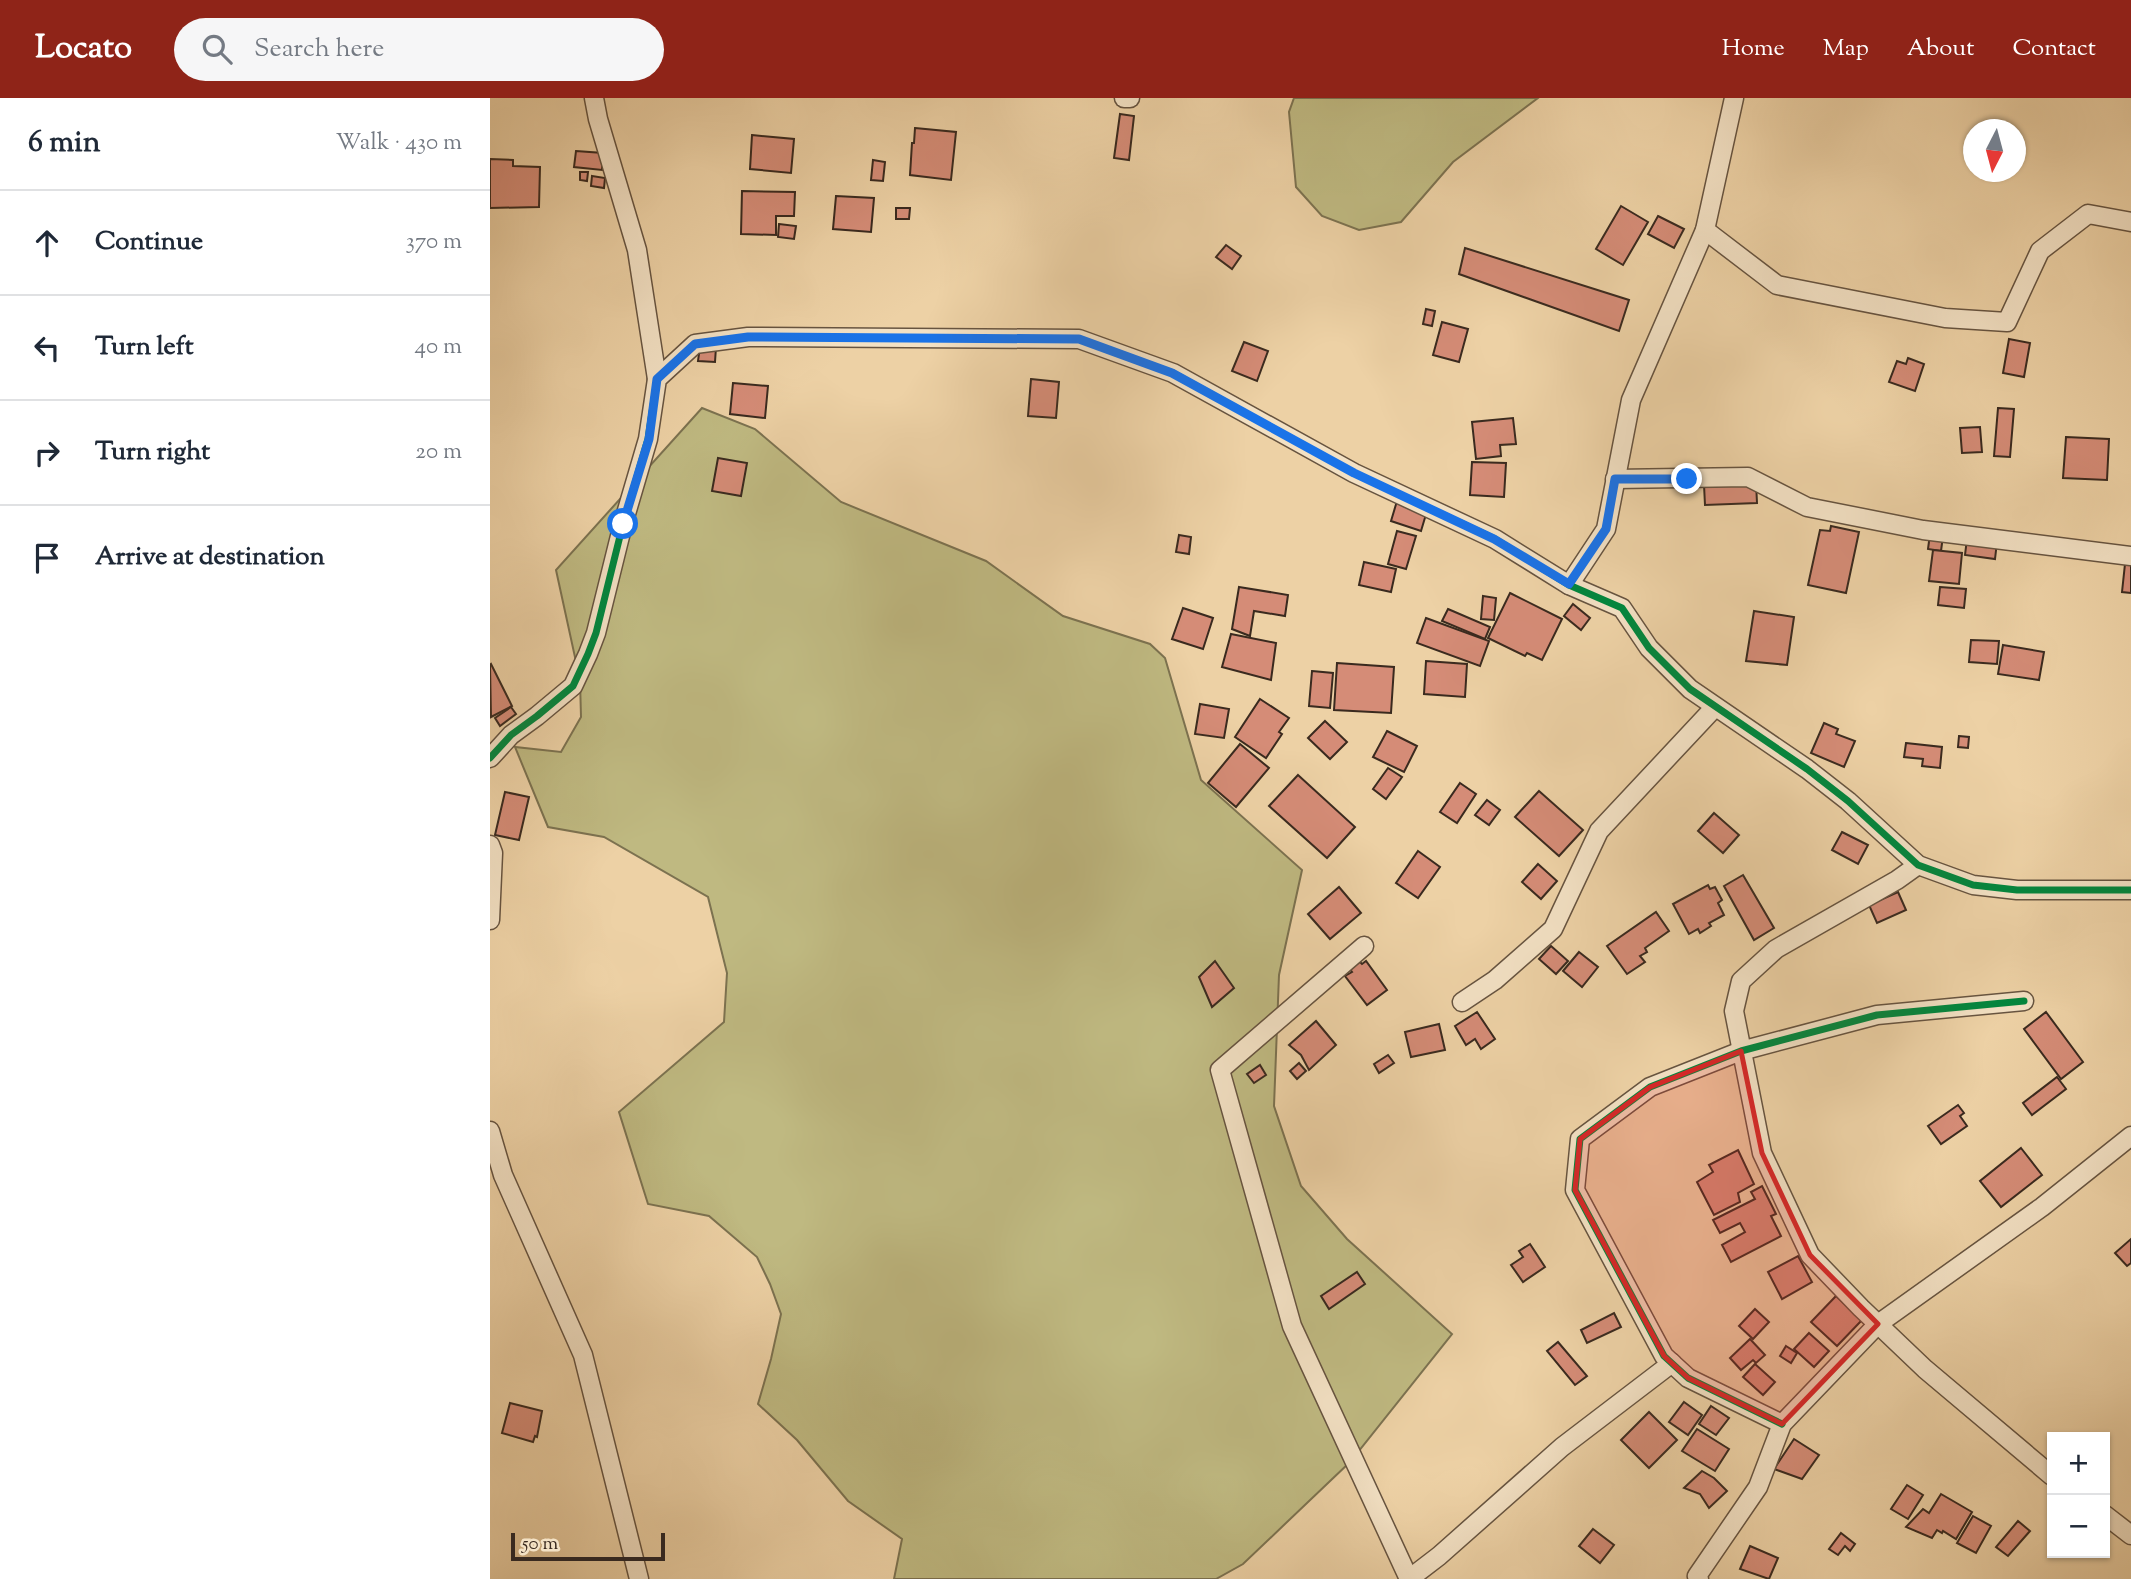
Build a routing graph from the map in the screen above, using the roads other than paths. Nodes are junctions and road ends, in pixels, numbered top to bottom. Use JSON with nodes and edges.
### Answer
{"nodes":[{"id":1,"x":594,"y":98,"type":"edge"},
{"id":2,"x":1124,"y":98,"type":"edge"},
{"id":3,"x":1130,"y":98,"type":"edge"},
{"id":4,"x":1734,"y":98,"type":"edge"},
{"id":5,"x":2131,"y":222,"type":"edge"},
{"id":6,"x":1705,"y":230,"type":"junction"},
{"id":7,"x":657,"y":379,"type":"junction"},
{"id":8,"x":1615,"y":479,"type":"junction"},
{"id":9,"x":2131,"y":556,"type":"edge"},
{"id":10,"x":1569,"y":584,"type":"junction"},
{"id":11,"x":1715,"y":707,"type":"junction"},
{"id":12,"x":490,"y":758,"type":"edge"},
{"id":13,"x":490,"y":845,"type":"edge"},
{"id":14,"x":1918,"y":864,"type":"junction"},
{"id":15,"x":2131,"y":890,"type":"edge"},
{"id":16,"x":490,"y":920,"type":"edge"},
{"id":17,"x":1364,"y":946,"type":"dead end"},
{"id":18,"x":2024,"y":1001,"type":"dead end"},
{"id":19,"x":1462,"y":1002,"type":"dead end"},
{"id":20,"x":1741,"y":1051,"type":"junction"},
{"id":21,"x":490,"y":1131,"type":"edge"},
{"id":22,"x":2131,"y":1136,"type":"edge"},
{"id":23,"x":1878,"y":1324,"type":"junction"},
{"id":24,"x":1672,"y":1363,"type":"junction"},
{"id":25,"x":1782,"y":1424,"type":"junction"},
{"id":26,"x":2047,"y":1472,"type":"edge"},
{"id":27,"x":2110,"y":1520,"type":"edge"},
{"id":28,"x":2131,"y":1535,"type":"edge"},
{"id":29,"x":639,"y":1579,"type":"edge"},
{"id":30,"x":1409,"y":1579,"type":"edge"},
{"id":31,"x":1699,"y":1579,"type":"edge"}],
"edges":[{"from":1,"to":7,"type":"street"},
{"from":2,"to":3,"type":"street"},
{"from":4,"to":6,"type":"street"},
{"from":5,"to":6,"type":"street"},
{"from":6,"to":8,"type":"street"},
{"from":7,"to":10,"type":"street"},
{"from":7,"to":12,"type":"street"},
{"from":8,"to":9,"type":"street"},
{"from":8,"to":10,"type":"street"},
{"from":10,"to":11,"type":"street"},
{"from":11,"to":14,"type":"street"},
{"from":11,"to":19,"type":"street"},
{"from":13,"to":16,"type":"street"},
{"from":14,"to":15,"type":"street"},
{"from":14,"to":20,"type":"street"},
{"from":17,"to":30,"type":"street"},
{"from":18,"to":20,"type":"street"},
{"from":20,"to":23,"type":"street"},
{"from":20,"to":24,"type":"street"},
{"from":21,"to":29,"type":"street"},
{"from":22,"to":23,"type":"street"},
{"from":23,"to":25,"type":"street"},
{"from":23,"to":26,"type":"street"},
{"from":24,"to":25,"type":"street"},
{"from":24,"to":30,"type":"street"},
{"from":25,"to":31,"type":"street"},
{"from":27,"to":28,"type":"street"}]}
